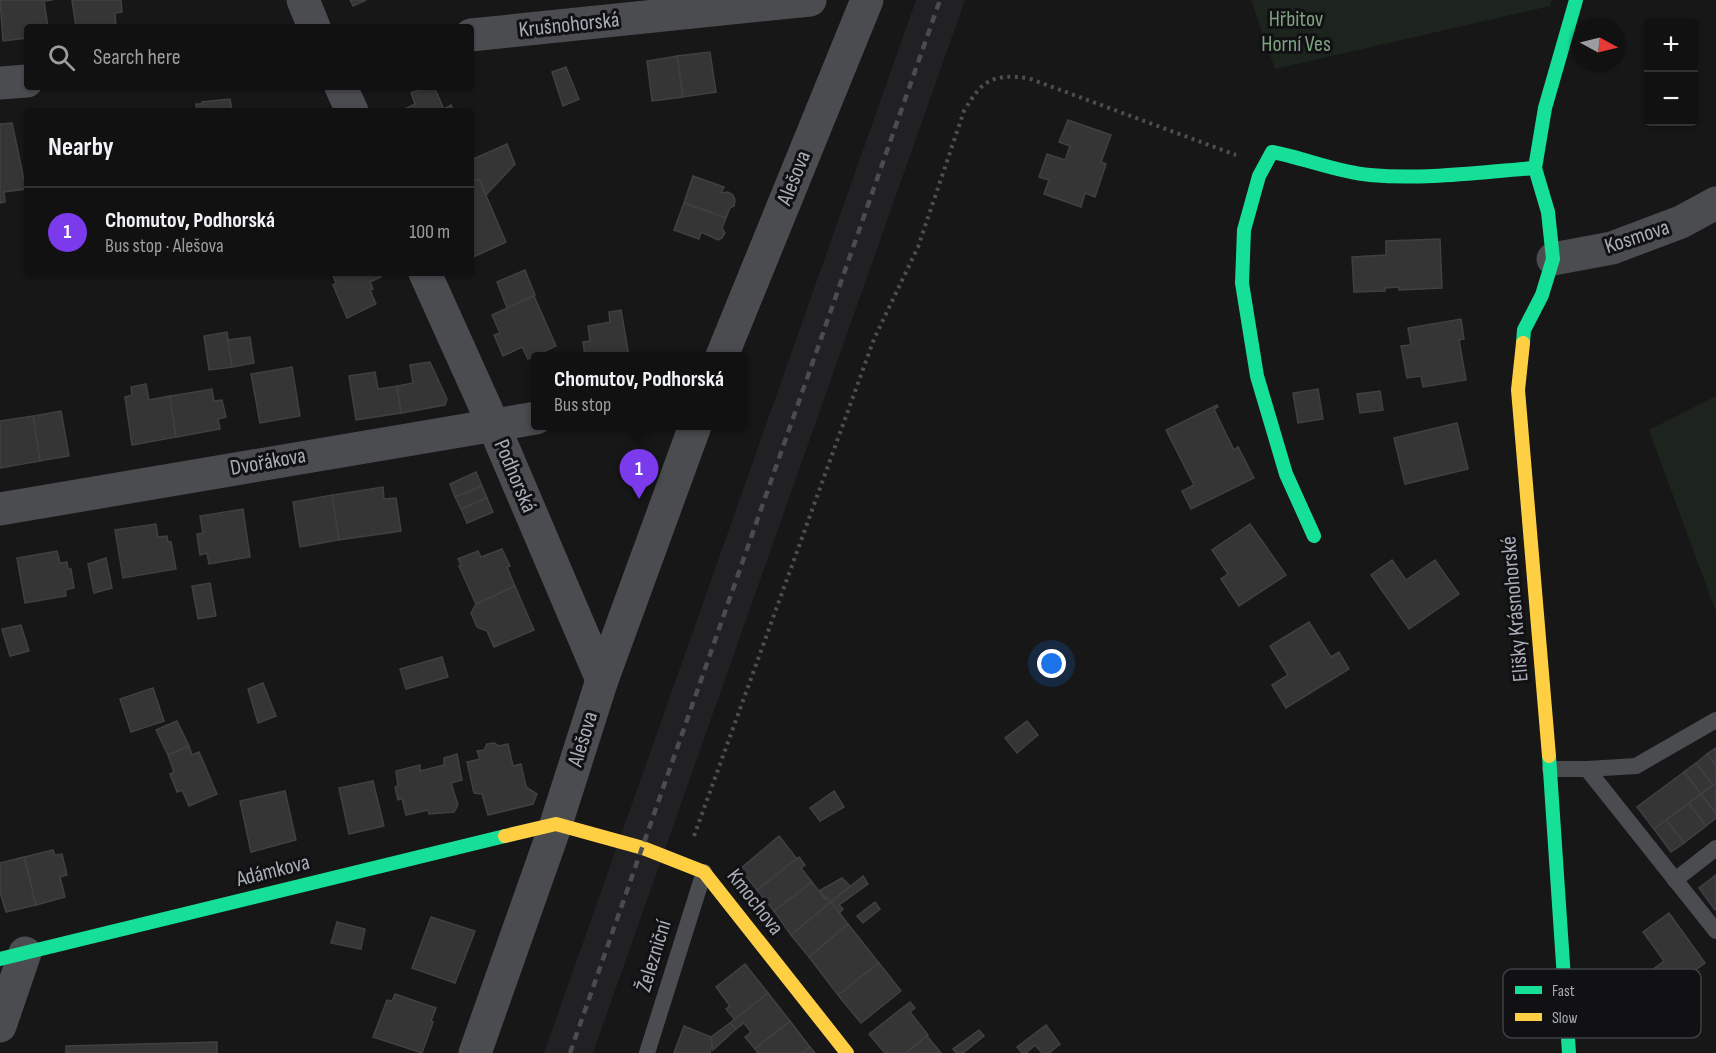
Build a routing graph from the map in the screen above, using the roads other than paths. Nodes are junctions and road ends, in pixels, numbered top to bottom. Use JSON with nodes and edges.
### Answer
{"nodes":[{"id":1,"x":303,"y":0,"type":"edge"},
{"id":2,"x":810,"y":0,"type":"edge"},
{"id":3,"x":867,"y":0,"type":"edge"},
{"id":4,"x":1576,"y":0,"type":"edge"},
{"id":5,"x":313,"y":24,"type":"edge"},
{"id":6,"x":474,"y":35,"type":"edge"},
{"id":7,"x":24,"y":81,"type":"edge"},
{"id":8,"x":0,"y":83,"type":"edge"},
{"id":9,"x":342,"y":90,"type":"edge"},
{"id":10,"x":351,"y":108,"type":"edge"},
{"id":11,"x":1535,"y":168,"type":"junction"},
{"id":12,"x":1716,"y":203,"type":"edge"},
{"id":13,"x":1553,"y":259,"type":"junction"},
{"id":14,"x":426,"y":276,"type":"edge"},
{"id":15,"x":724,"y":352,"type":"edge"},
{"id":16,"x":531,"y":419,"type":"edge"},
{"id":17,"x":492,"y":424,"type":"junction"},
{"id":18,"x":694,"y":430,"type":"edge"},
{"id":19,"x":0,"y":509,"type":"edge"},
{"id":20,"x":1314,"y":536,"type":"dead end"},
{"id":21,"x":602,"y":680,"type":"junction"},
{"id":22,"x":1716,"y":720,"type":"edge"},
{"id":23,"x":1550,"y":769,"type":"junction"},
{"id":24,"x":1587,"y":769,"type":"junction"},
{"id":25,"x":556,"y":824,"type":"junction"},
{"id":26,"x":1716,"y":848,"type":"edge"},
{"id":27,"x":704,"y":872,"type":"junction"},
{"id":28,"x":1675,"y":880,"type":"junction"},
{"id":29,"x":1716,"y":931,"type":"edge"},
{"id":30,"x":12,"y":956,"type":"edge"},
{"id":31,"x":1563,"y":969,"type":"edge"},
{"id":32,"x":0,"y":1026,"type":"edge"},
{"id":33,"x":1568,"y":1038,"type":"edge"},
{"id":34,"x":475,"y":1053,"type":"edge"},
{"id":35,"x":647,"y":1053,"type":"edge"},
{"id":36,"x":847,"y":1053,"type":"edge"},
{"id":37,"x":1569,"y":1053,"type":"edge"}],
"edges":[{"from":1,"to":5,"type":"street"},
{"from":2,"to":6,"type":"street","name":"Krušnohorská"},
{"from":3,"to":15,"type":"street","name":"Alešova"},
{"from":4,"to":11,"type":"street","name":"Elišky Krásnohorské"},
{"from":7,"to":8,"type":"street"},
{"from":9,"to":10,"type":"street"},
{"from":11,"to":13,"type":"street","name":"Elišky Krásnohorské"},
{"from":11,"to":20,"type":"street"},
{"from":12,"to":13,"type":"street","name":"Kosmova"},
{"from":13,"to":23,"type":"street","name":"Elišky Krásnohorské"},
{"from":14,"to":17,"type":"street","name":"Podhorská"},
{"from":16,"to":17,"type":"street","name":"Dvořákova"},
{"from":17,"to":19,"type":"street","name":"Dvořákova"},
{"from":17,"to":21,"type":"street","name":"Podhorská"},
{"from":18,"to":21,"type":"street","name":"Alešova"},
{"from":21,"to":25,"type":"street","name":"Alešova"},
{"from":22,"to":24,"type":"lane"},
{"from":23,"to":24,"type":"lane"},
{"from":23,"to":31,"type":"street","name":"Elišky Krásnohorské"},
{"from":24,"to":28,"type":"lane"},
{"from":25,"to":27,"type":"street","name":"Kmochova"},
{"from":25,"to":30,"type":"street","name":"Adámkova"},
{"from":25,"to":34,"type":"street","name":"Alešova"},
{"from":26,"to":28,"type":"lane"},
{"from":27,"to":35,"type":"lane","name":"Železniční"},
{"from":27,"to":36,"type":"street","name":"Kmochova"},
{"from":28,"to":29,"type":"lane"},
{"from":30,"to":32,"type":"street"},
{"from":33,"to":37,"type":"street","name":"Elišky Krásnohorské"}]}
